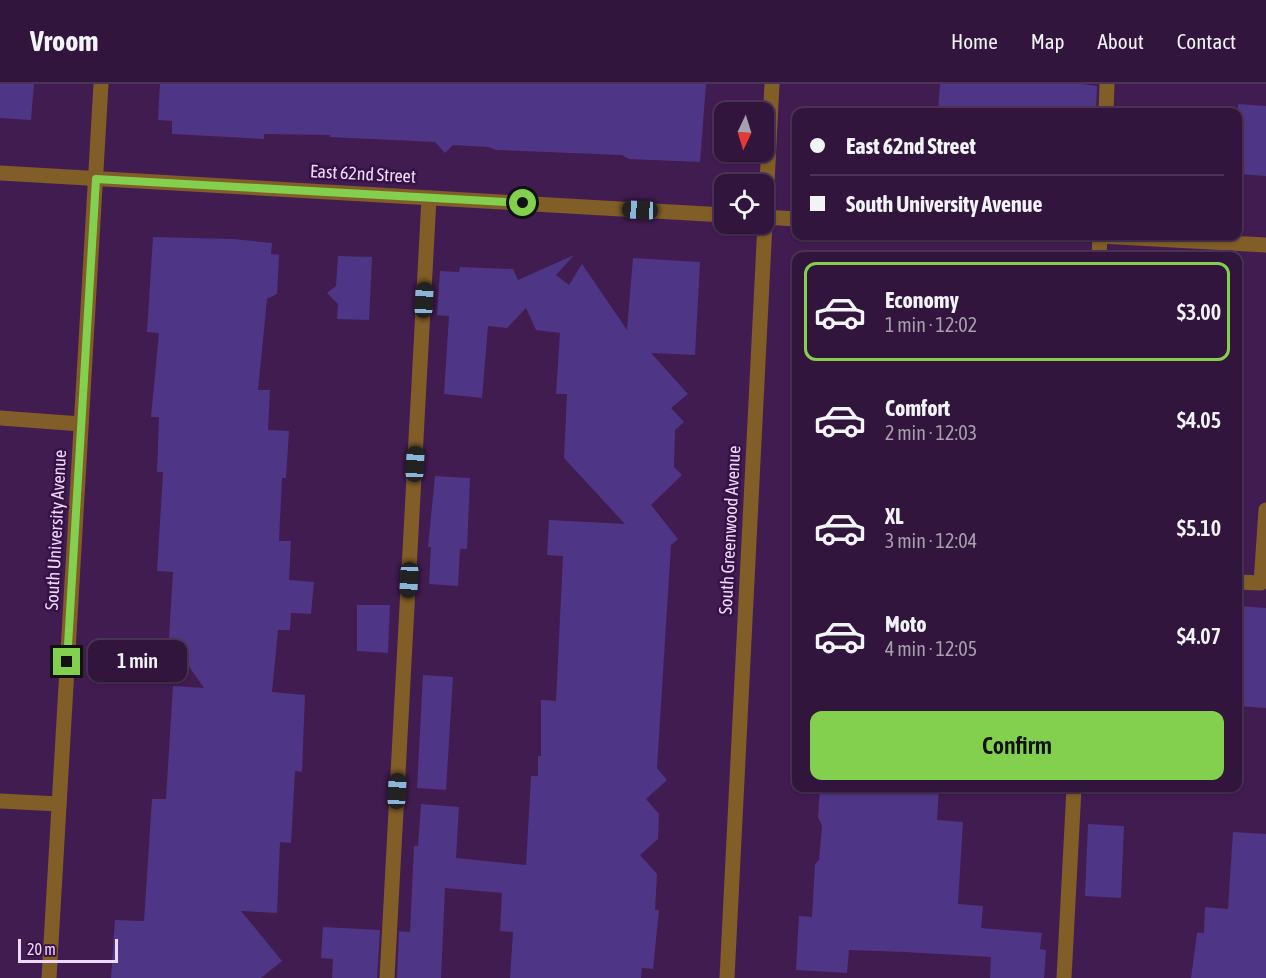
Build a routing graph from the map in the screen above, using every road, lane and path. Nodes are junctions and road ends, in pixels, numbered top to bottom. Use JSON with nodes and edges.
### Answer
{"nodes":[{"id":1,"x":101,"y":84,"type":"edge"},
{"id":2,"x":772,"y":84,"type":"edge"},
{"id":3,"x":1107,"y":84,"type":"edge"},
{"id":4,"x":1106,"y":108,"type":"edge"},
{"id":5,"x":0,"y":173,"type":"edge"},
{"id":6,"x":767,"y":174,"type":"edge"},
{"id":7,"x":96,"y":179,"type":"junction"},
{"id":8,"x":429,"y":198,"type":"junction"},
{"id":9,"x":714,"y":214,"type":"edge"},
{"id":10,"x":774,"y":218,"type":"edge"},
{"id":11,"x":792,"y":219,"type":"edge"},
{"id":12,"x":764,"y":234,"type":"edge"},
{"id":13,"x":1174,"y":240,"type":"edge"},
{"id":14,"x":1266,"y":245,"type":"edge"},
{"id":15,"x":0,"y":418,"type":"edge"},
{"id":16,"x":81,"y":424,"type":"junction"},
{"id":17,"x":1266,"y":510,"type":"edge"},
{"id":18,"x":1242,"y":582,"type":"edge"},
{"id":19,"x":1074,"y":792,"type":"edge"},
{"id":20,"x":0,"y":801,"type":"edge"},
{"id":21,"x":59,"y":804,"type":"junction"},
{"id":22,"x":49,"y":978,"type":"edge"},
{"id":23,"x":387,"y":978,"type":"edge"},
{"id":24,"x":727,"y":978,"type":"edge"},
{"id":25,"x":1064,"y":978,"type":"edge"}],
"edges":[{"from":1,"to":7,"type":"street","name":"South University Avenue"},
{"from":2,"to":6,"type":"street","name":"South Greenwood Avenue"},
{"from":3,"to":4,"type":"street"},
{"from":5,"to":7,"type":"street","name":"East 62nd Street"},
{"from":7,"to":8,"type":"street","name":"East 62nd Street"},
{"from":7,"to":16,"type":"street","name":"South University Avenue"},
{"from":8,"to":9,"type":"street","name":"East 62nd Street"},
{"from":8,"to":23,"type":"street"},
{"from":10,"to":11,"type":"street"},
{"from":12,"to":24,"type":"street","name":"South Greenwood Avenue"},
{"from":13,"to":14,"type":"street"},
{"from":15,"to":16,"type":"street"},
{"from":16,"to":21,"type":"street","name":"South University Avenue"},
{"from":17,"to":18,"type":"street"},
{"from":19,"to":25,"type":"street"},
{"from":20,"to":21,"type":"street"},
{"from":21,"to":22,"type":"street","name":"South University Avenue"}]}
